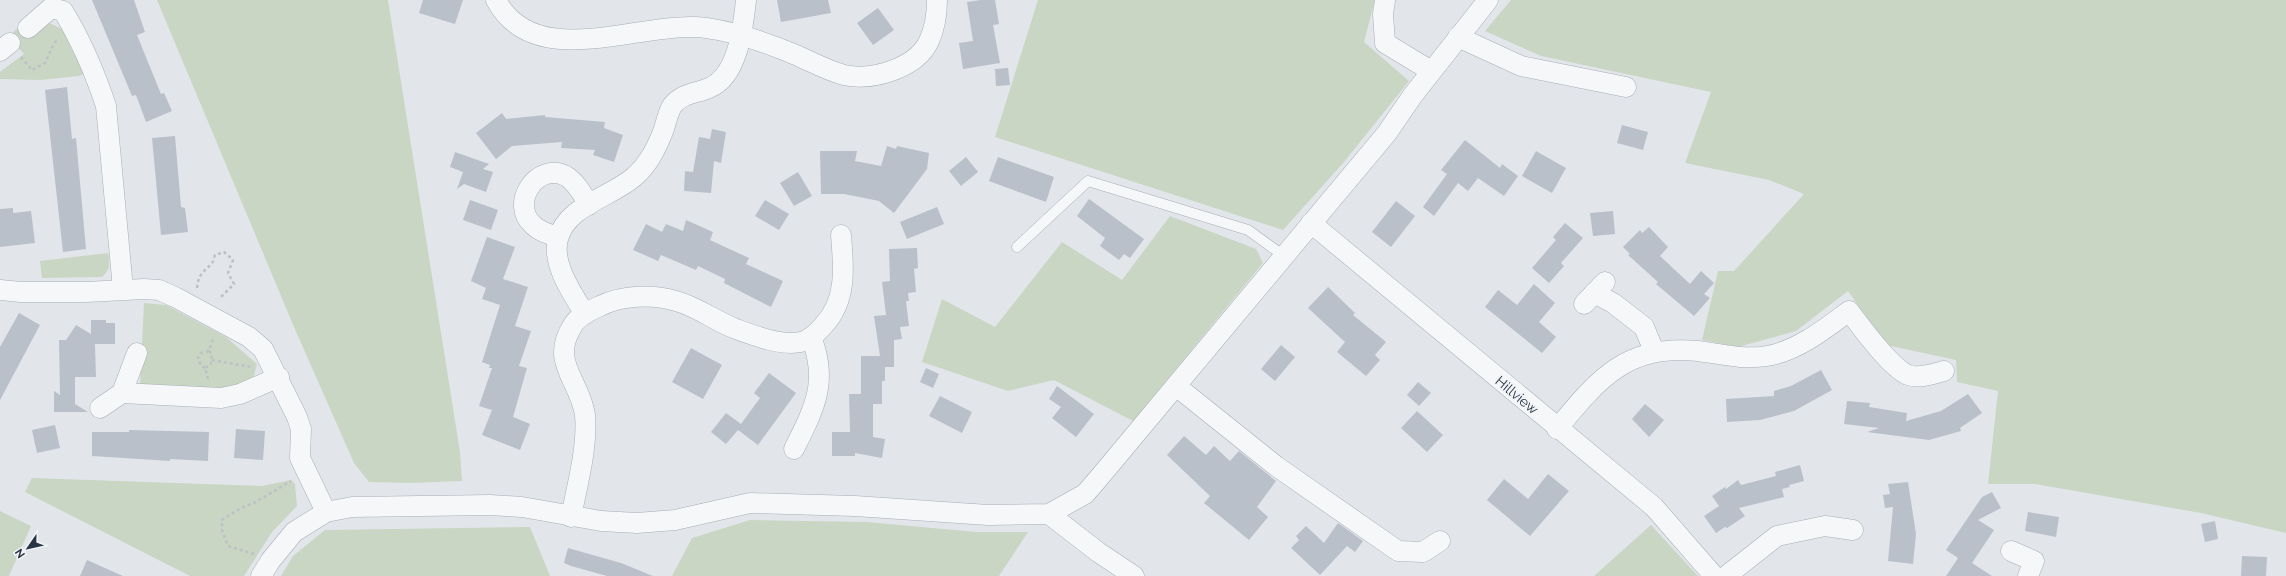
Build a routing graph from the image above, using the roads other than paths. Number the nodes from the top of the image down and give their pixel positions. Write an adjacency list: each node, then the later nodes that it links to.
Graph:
1 (746, 0): 7 (street)
2 (937, 0): 7 (street)
3 (1385, 0): 9 (street)
4 (1488, 0): 8 (street)
5 (505, 3): 7 (street)
6 (28, 28): 17 (street)
7 (741, 36): 11 (street)
8 (1458, 37): 9 (street); 10 (street)
9 (1431, 71): 12 (street)
10 (1626, 87)
11 (589, 205): 14 (street); 14 (street)
12 (1311, 223): 16 (street); 29 (street, Hillview)
13 (841, 236): 21 (street)
14 (558, 238): 20 (street)
15 (1017, 247): 16 (lane)
16 (1284, 256): 26 (street)
17 (123, 289): 18 (street); 25 (street)
18 (0, 290)
19 (1594, 293): 22 (street)
20 (585, 314): 21 (street); 33 (street)
21 (811, 337): 30 (street)
22 (1654, 351): 24 (street); 29 (street)
23 (137, 353): 27 (street)
24 (1944, 371)
25 (279, 377): 27 (street); 31 (street)
26 (1176, 386): 32 (street); 35 (street)
27 (122, 393): 28 (street)
28 (100, 408)
29 (1557, 429): 39 (street, Hillview)
30 (794, 449)
31 (326, 512): 33 (street); 37 (street)
32 (1049, 514): 33 (street); 38 (street)
33 (571, 517)
34 (1857, 530): 40 (street)
35 (1440, 541)
36 (2011, 551): 41 (street)
37 (266, 568)
38 (1134, 576)
39 (1714, 576)
40 (1726, 576)
41 (2028, 576)

